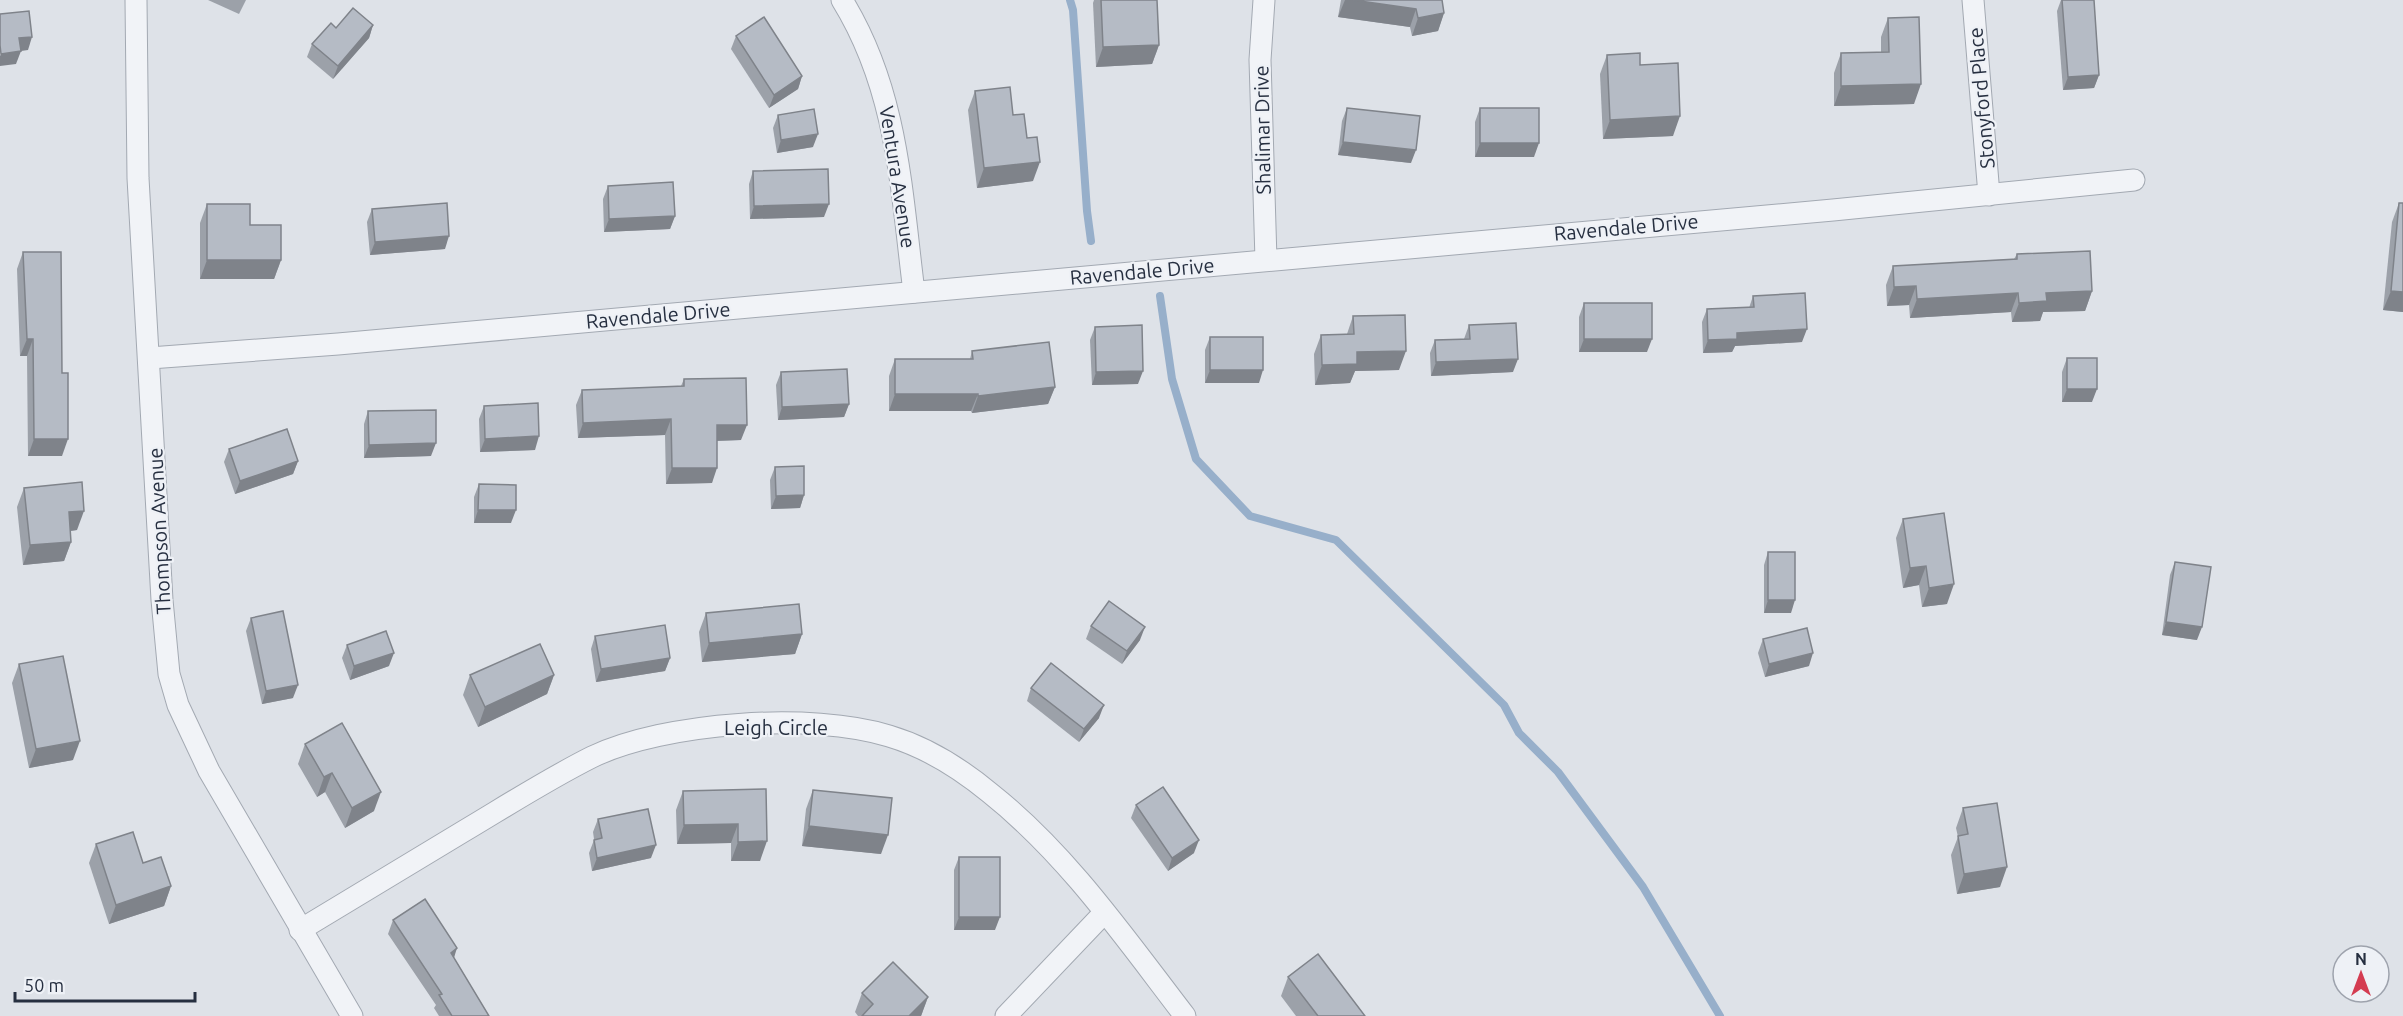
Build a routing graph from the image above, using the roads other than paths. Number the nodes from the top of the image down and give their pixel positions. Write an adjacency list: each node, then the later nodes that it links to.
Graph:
1 (136, 0): 9 (street, Thompson Avenue)
2 (842, 0): 8 (street, Ventura Avenue)
3 (1264, 0): 7 (street, Shalimar Drive)
4 (1973, 0): 6 (street, Stonyford Place)
5 (2134, 180): 6 (street, Ravendale Drive)
6 (1989, 195): 7 (street, Ravendale Drive)
7 (1266, 260): 8 (street, Ravendale Drive)
8 (914, 292): 9 (street, Ravendale Drive)
9 (150, 358): 11 (street, Thompson Avenue)
10 (1104, 913): 11 (street, Leigh Circle); 13 (street); 14 (street, Leigh Circle)
11 (300, 930): 12 (street, Thompson Avenue)
12 (352, 1016)
13 (1006, 1016)
14 (1185, 1016)

